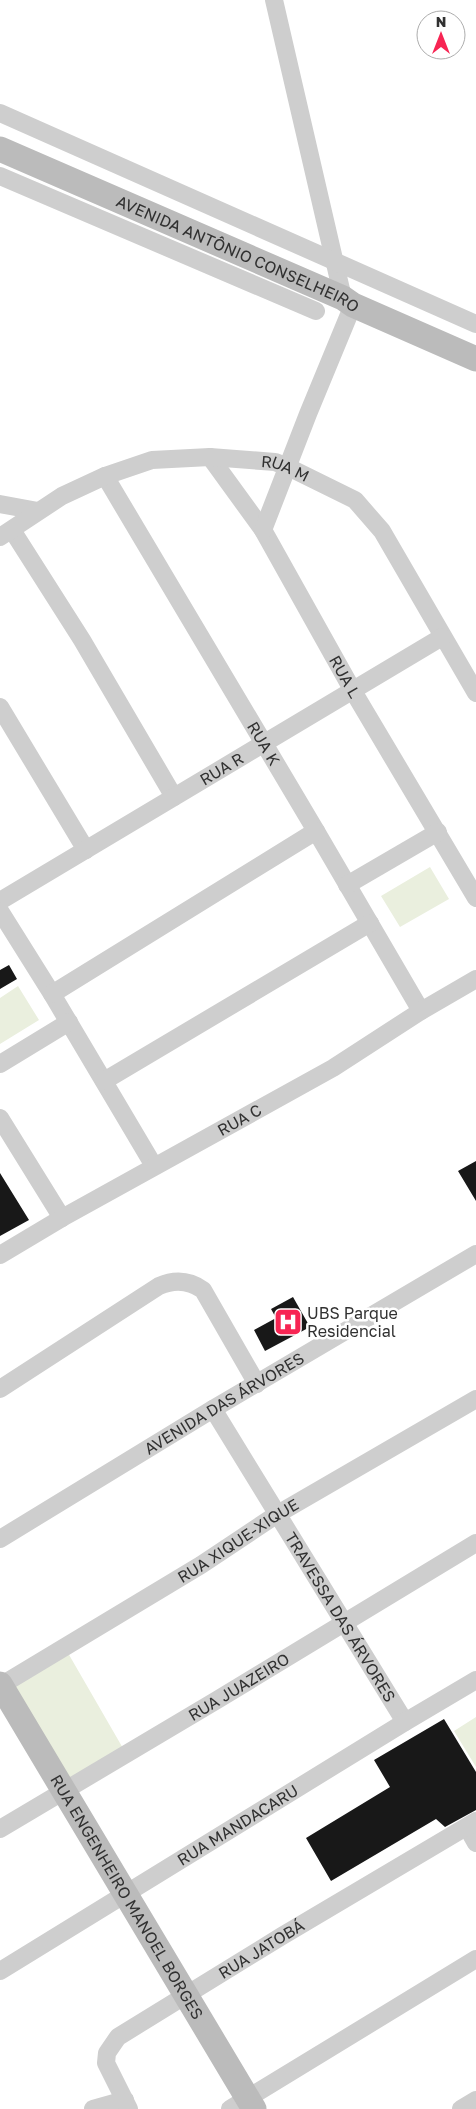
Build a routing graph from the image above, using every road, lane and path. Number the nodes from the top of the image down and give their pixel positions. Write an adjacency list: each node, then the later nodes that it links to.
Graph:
1 (274, 0): 5 (street)
2 (0, 113): 5 (street)
3 (0, 149): 6 (street, AVENIDA ANTÔNIO CONSELHEIRO)
4 (0, 176): 7 (street)
5 (334, 259): 6 (street); 8 (street)
6 (348, 302): 9 (street, AVENIDA ANTÔNIO CONSELHEIRO); 11 (street)
7 (316, 311)
8 (476, 324)
9 (476, 359)
10 (210, 457): 11 (street, RUA M); 12 (street, RUA M); 15 (street, RUA L)
11 (288, 467): 15 (street); 17 (street, RUA M)
12 (105, 476): 14 (street, RUA M); 21 (street, RUA K)
13 (0, 504): 14 (street)
14 (38, 511): 16 (street, RUA M)
15 (263, 530): 18 (street, RUA L)
16 (6, 533): 22 (street)
17 (442, 637): 18 (street, RUA R); 19 (street, RUA M)
18 (353, 691): 21 (street, RUA R); 24 (street, RUA L)
19 (476, 693)
20 (0, 707): 25 (street)
21 (263, 744): 22 (street, RUA R); 23 (street, RUA K)
22 (174, 797): 25 (street, RUA R)
23 (316, 831): 26 (street, RUA K); 32 (street)
24 (438, 832): 26 (street); 27 (street, RUA L)
25 (86, 850): 28 (street, RUA R)
26 (347, 884): 30 (street, RUA K)
27 (476, 898)
28 (0, 901)
29 (0, 911): 32 (street)
30 (370, 923): 33 (street, RUA K); 36 (street)
31 (476, 979): 33 (street, RUA C)
32 (52, 994): 34 (street)
33 (420, 1011): 38 (street, RUA C)
34 (68, 1022): 35 (street); 36 (street)
35 (0, 1064)
36 (104, 1081): 38 (street)
37 (0, 1118): 39 (street)
38 (154, 1166): 39 (street, RUA C)
39 (62, 1218): 40 (street, RUA C)
40 (0, 1254)
41 (476, 1254): 42 (street, AVENIDA DAS ÁRVORES)
42 (257, 1384): 43 (street); 45 (street, AVENIDA DAS ÁRVORES)
43 (0, 1389)
44 (476, 1398): 46 (street, RUA XIQUE-XIQUE)
45 (213, 1409): 46 (street, TRAVESSA DAS ÁRVORES); 47 (street, AVENIDA DAS ÁRVORES)
46 (276, 1515): 49 (street, TRAVESSA DAS ÁRVORES); 51 (street, RUA XIQUE-XIQUE)
47 (0, 1539)
48 (476, 1543): 49 (street, RUA JUAZEIRO)
49 (344, 1623): 52 (street, TRAVESSA DAS ÁRVORES); 53 (street, RUA JUAZEIRO)
50 (476, 1680): 52 (street, RUA MANDACARU)
51 (0, 1685): 53 (street, RUA ENGENHEIRO MANOEL BORGES)
52 (405, 1722): 57 (street, RUA MANDACARU)
53 (64, 1792): 55 (street, RUA JUAZEIRO); 57 (street, RUA ENGENHEIRO MANOEL BORGES)
54 (471, 1824): 56 (street); 60 (street, RUA JATOBÁ)
55 (0, 1829)
56 (476, 1843)
57 (125, 1895): 59 (street, RUA MANDACARU); 60 (street, RUA ENGENHEIRO MANOEL BORGES)
58 (476, 1959): 63 (street)
59 (0, 1971)
60 (185, 1996): 62 (street, RUA JATOBÁ); 63 (street, RUA ENGENHEIRO MANOEL BORGES)
61 (476, 2100): 65 (street)
62 (127, 2105): 64 (street)
63 (244, 2106)
64 (92, 2109)
65 (462, 2109)

